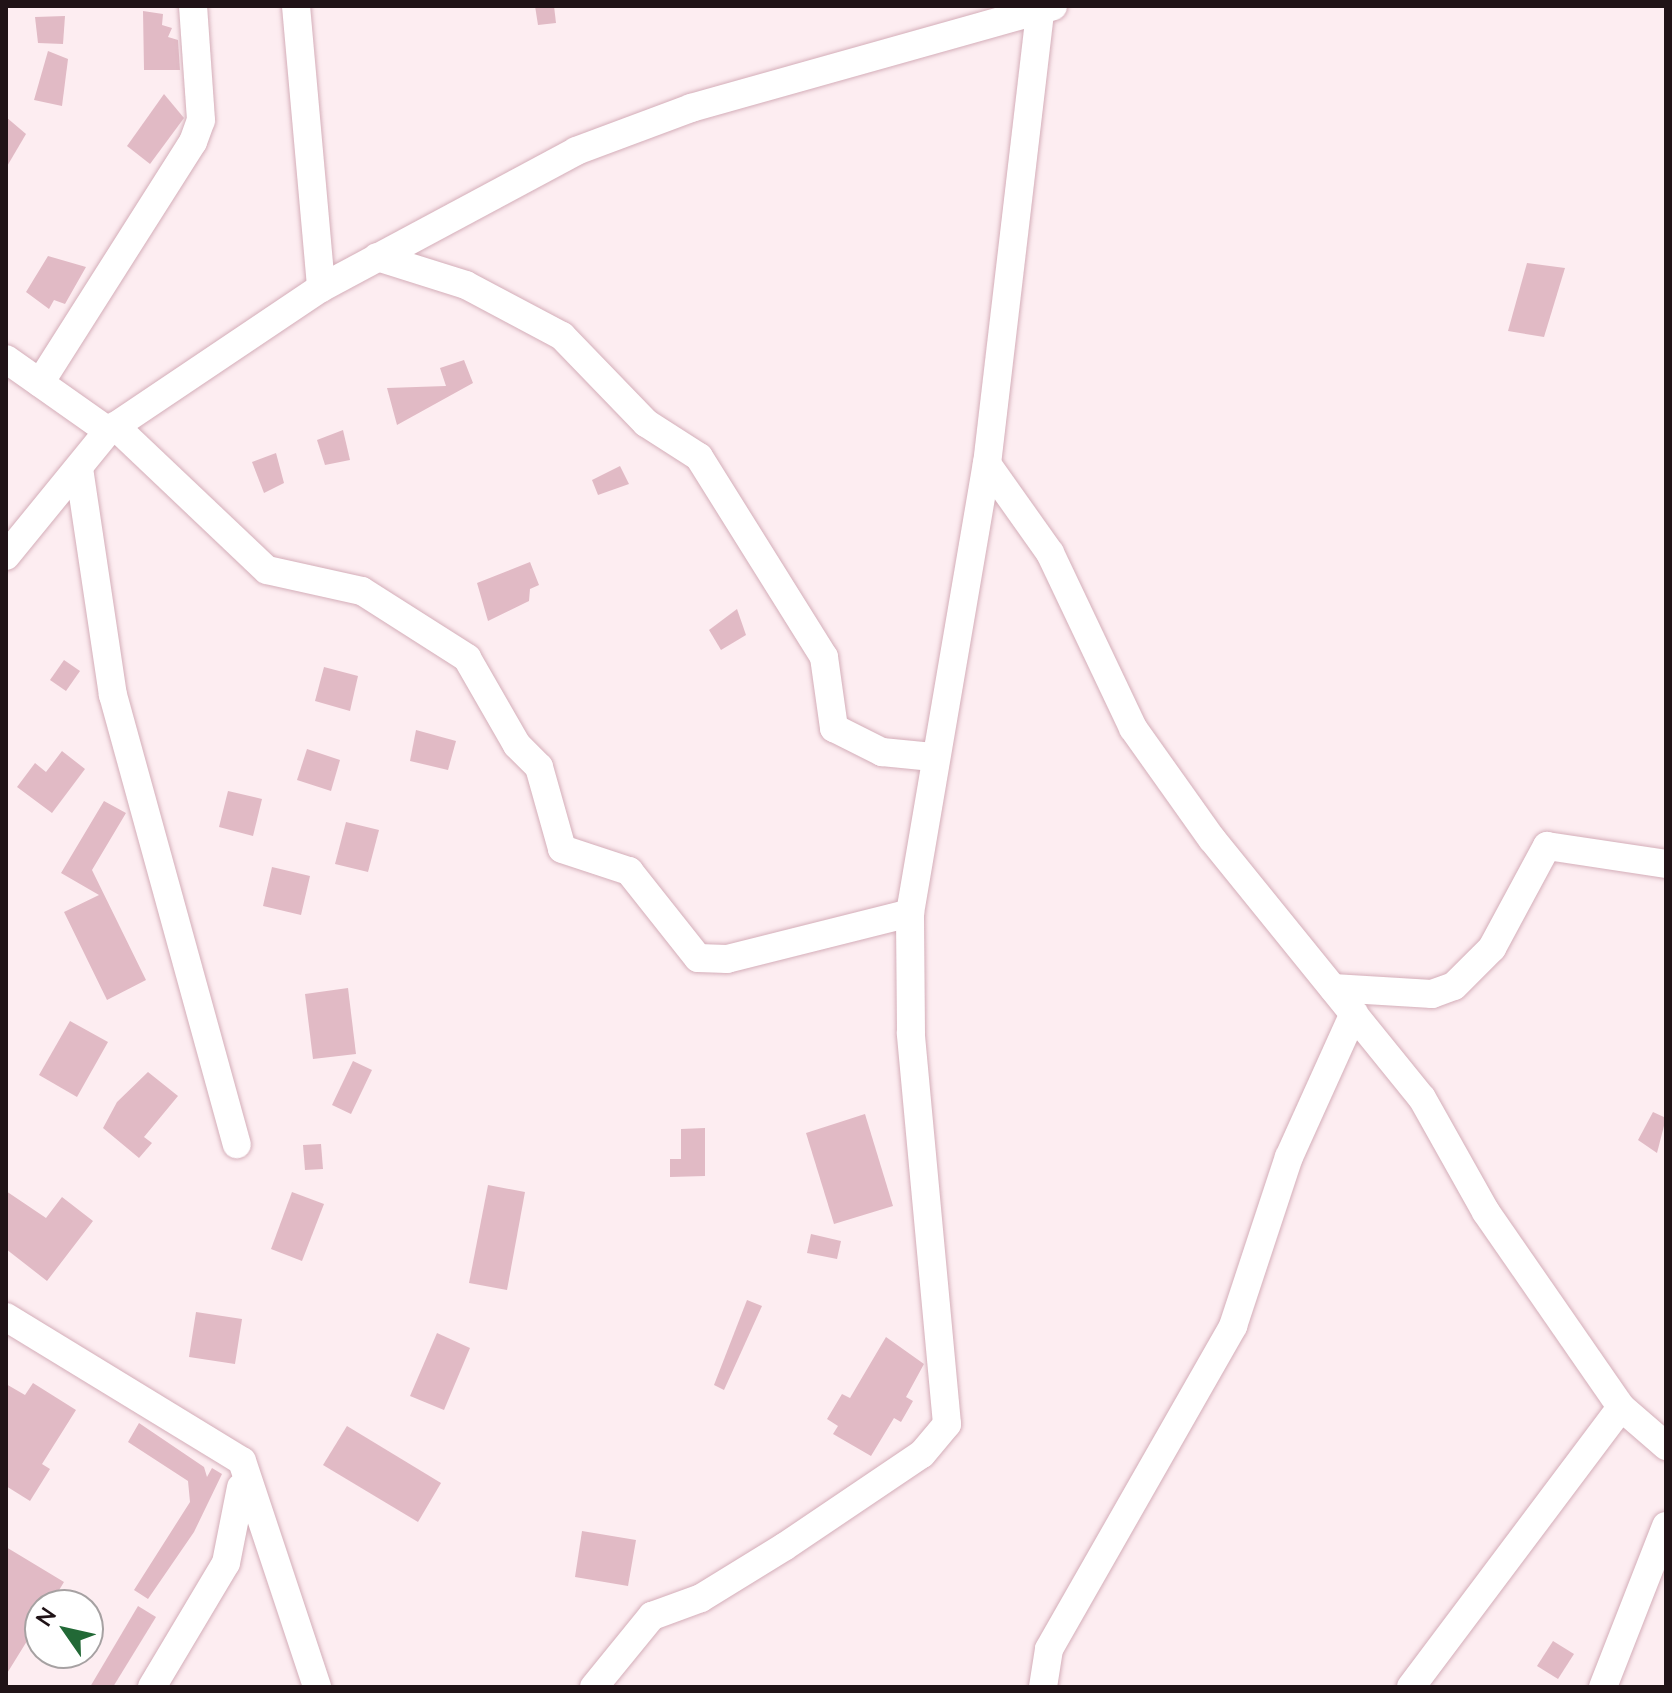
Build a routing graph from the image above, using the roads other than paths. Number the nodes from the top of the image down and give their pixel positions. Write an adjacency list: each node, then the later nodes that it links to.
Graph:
1 (193, 6): 7 (street)
2 (296, 6): 5 (street)
3 (1047, 10): 4 (street); 9 (street)
4 (377, 257): 5 (street); 12 (street)
5 (321, 288): 8 (street)
6 (6, 359): 7 (street)
7 (40, 383): 8 (street)
8 (111, 429): 10 (street); 14 (street)
9 (987, 464): 12 (street); 15 (street)
10 (79, 468): 11 (street); 17 (street)
11 (6, 556)
12 (933, 757): 14 (street)
13 (1666, 864): 15 (street)
14 (910, 913): 25 (street)
15 (1333, 988): 16 (street)
16 (1354, 1013): 19 (street); 26 (street)
17 (237, 1144)
18 (6, 1317): 21 (street)
19 (1621, 1407): 20 (street); 27 (street)
20 (1666, 1446)
21 (242, 1461): 23 (street); 24 (street)
22 (1666, 1526): 28 (street)
23 (152, 1687)
24 (317, 1687)
25 (594, 1687)
26 (1043, 1687)
27 (1411, 1687)
28 (1603, 1687)

